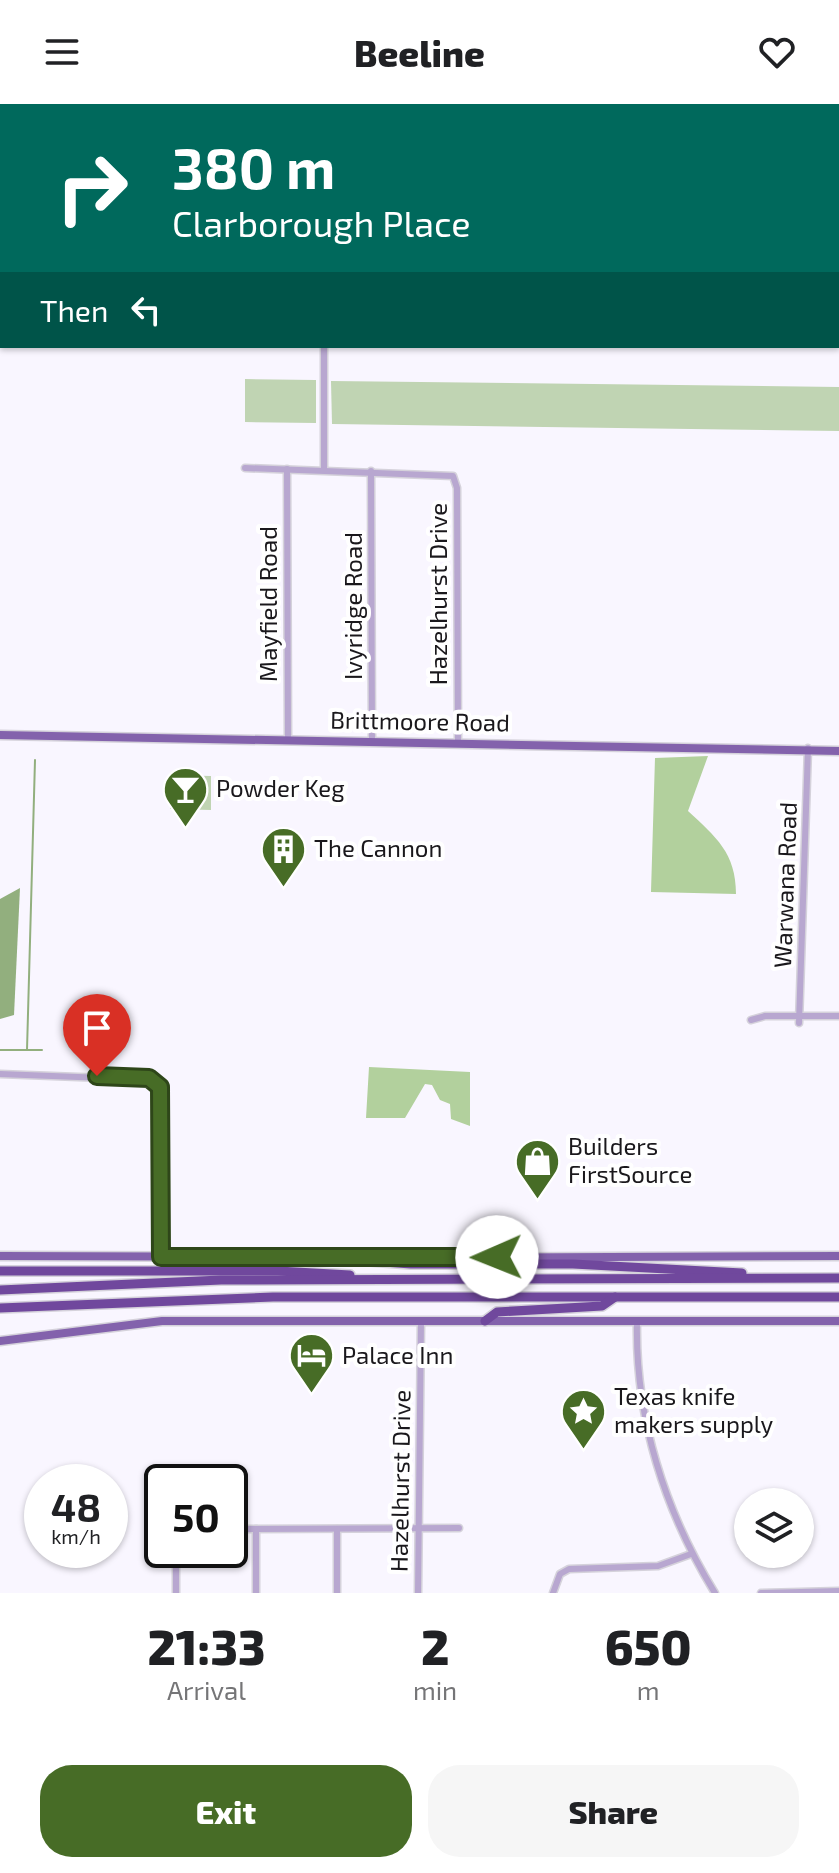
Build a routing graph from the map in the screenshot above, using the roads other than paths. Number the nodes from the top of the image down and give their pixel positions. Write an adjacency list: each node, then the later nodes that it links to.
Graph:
1 (324, 348): 4 (street)
2 (245, 468): 3 (street)
3 (287, 469): 4 (street); 7 (street, Mayfield Road)
4 (324, 469): 5 (street)
5 (371, 471): 8 (street, Ivyridge Road); 9 (street, Hazelhurst Drive)
6 (0, 735): 7 (main road, Brittmoore Road)
7 (288, 740): 8 (main road, Brittmoore Road)
8 (372, 741): 9 (main road, Brittmoore Road)
9 (458, 742): 10 (main road, Brittmoore Road)
10 (808, 748): 11 (main road, Brittmoore Road); 13 (street, Warwana Road)
11 (839, 751)
12 (839, 1016): 13 (street)
13 (800, 1019): 14 (street)
14 (751, 1020)
15 (0, 1074): 18 (street)
16 (0, 1256): 18 (main road)
17 (839, 1256): 19 (main road)
18 (161, 1257): 19 (main road)
19 (315, 1257): 21 (highway)
20 (0, 1271): 23 (highway)
21 (777, 1278): 22 (highway); 23 (highway)
22 (839, 1278)
23 (361, 1279): 24 (highway)
24 (0, 1290)
25 (615, 1297): 26 (highway); 27 (highway); 29 (highway)
26 (839, 1297)
27 (0, 1308)
28 (421, 1321): 29 (main road); 32 (main road); 37 (street, Hazelhurst Drive)
29 (485, 1321): 31 (main road)
30 (839, 1321): 31 (main road)
31 (637, 1322): 38 (street)
32 (0, 1341)
33 (459, 1528): 37 (street)
34 (248, 1529): 35 (street)
35 (256, 1529): 36 (street); 42 (street)
36 (337, 1529): 37 (street); 43 (street)
37 (418, 1529): 44 (street, Hazelhurst Drive)
38 (691, 1554): 45 (street); 46 (street)
39 (176, 1568): 41 (street)
40 (839, 1591): 47 (street)
41 (176, 1593)
42 (256, 1593)
43 (337, 1593)
44 (418, 1593)
45 (553, 1593)
46 (715, 1593)
47 (761, 1593)

